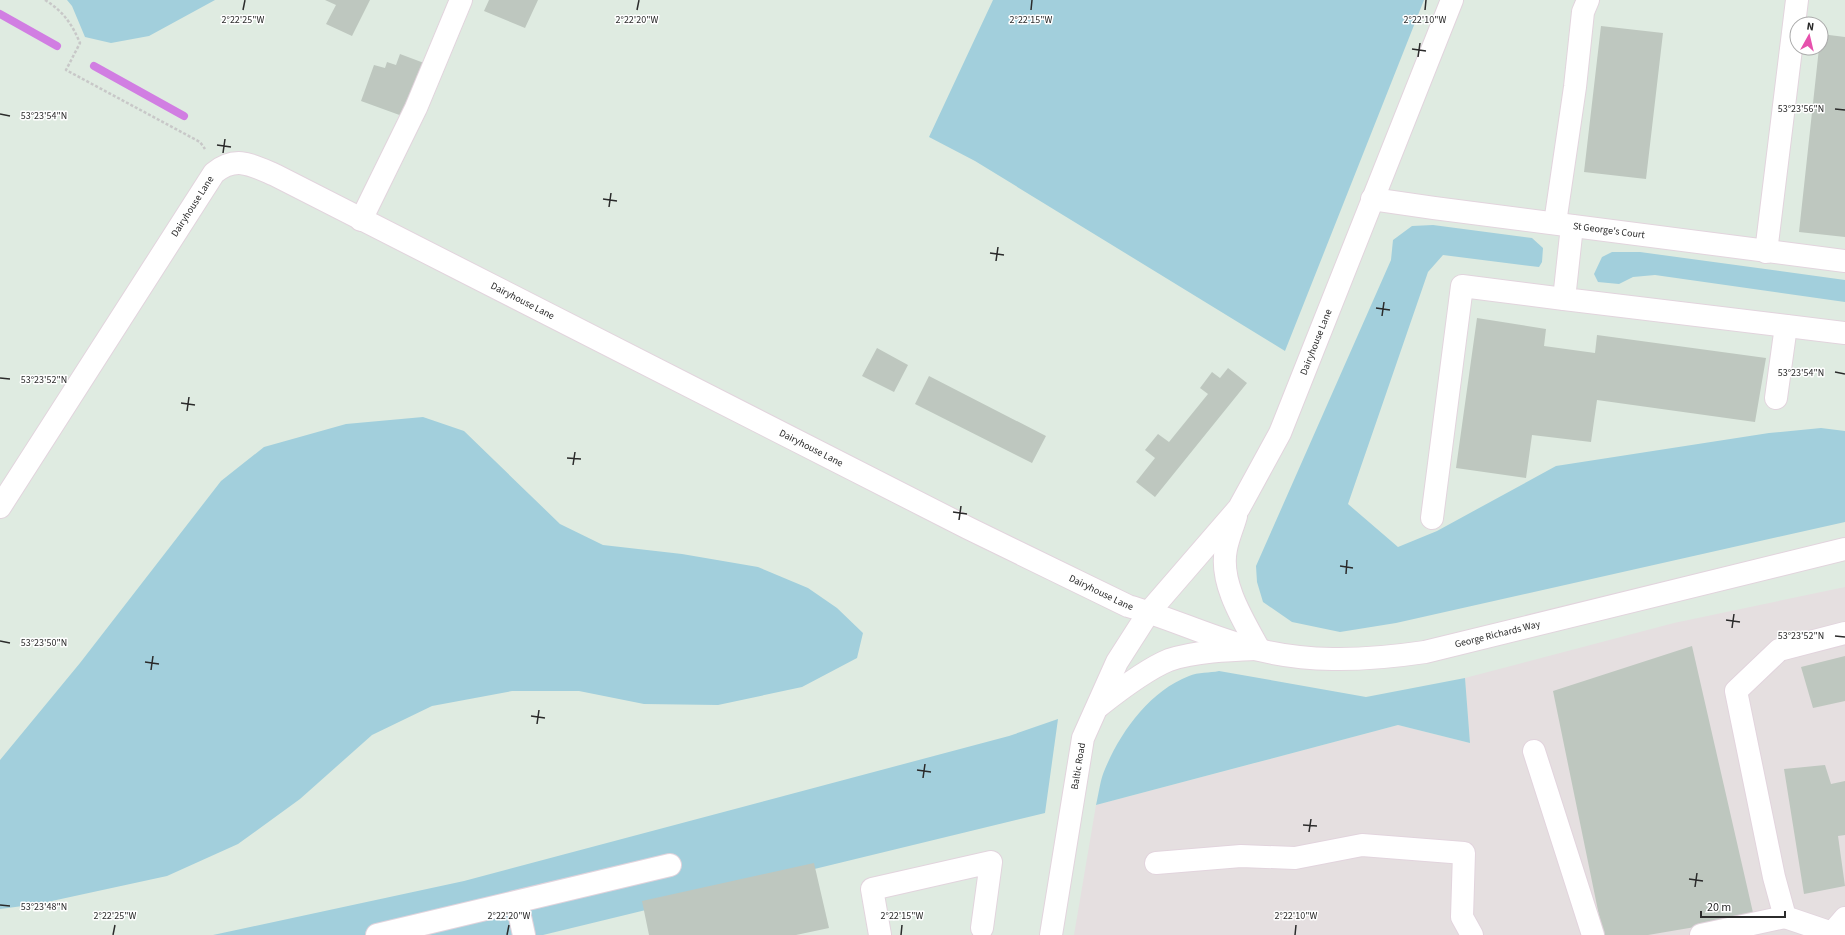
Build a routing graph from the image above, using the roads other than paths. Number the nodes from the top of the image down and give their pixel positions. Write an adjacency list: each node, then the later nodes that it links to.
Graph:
1 (461, 0): 6 (street)
2 (1452, 0): 5 (street, Dairyhouse Lane)
3 (1588, 0): 7 (street)
4 (1797, 0): 8 (street)
5 (1372, 199): 7 (street, St George's Court); 15 (street, Dairyhouse Lane)
6 (361, 220): 14 (street, Dairyhouse Lane); 18 (street, Dairyhouse Lane)
7 (1564, 225): 8 (street, St George's Court); 10 (street)
8 (1766, 252): 9 (street, St George's Court)
9 (1845, 261)
10 (1564, 299): 11 (street); 16 (street)
11 (1786, 326): 12 (street); 13 (street)
12 (1845, 333)
13 (1776, 398)
14 (0, 507)
15 (1239, 508): 18 (street, Dairyhouse Lane); 20 (street)
16 (1432, 518)
17 (1845, 549): 20 (street, George Richards Way)
18 (1150, 612): 20 (street, George Richards Way); 21 (street, Baltic Road)
19 (1845, 633): 26 (street)
20 (1258, 649): 21 (street)
21 (1096, 708): 32 (street, Baltic Road)
22 (1534, 751): 34 (street)
23 (1156, 863): 33 (street)
24 (670, 865): 25 (street)
25 (517, 903): 29 (street); 30 (street)
26 (1785, 918): 28 (street); 35 (street)
27 (982, 928): 31 (street)
28 (1836, 929)
29 (377, 935)
30 (524, 935)
31 (880, 935)
32 (1051, 935)
33 (1472, 935)
34 (1593, 935)
35 (1701, 935)

